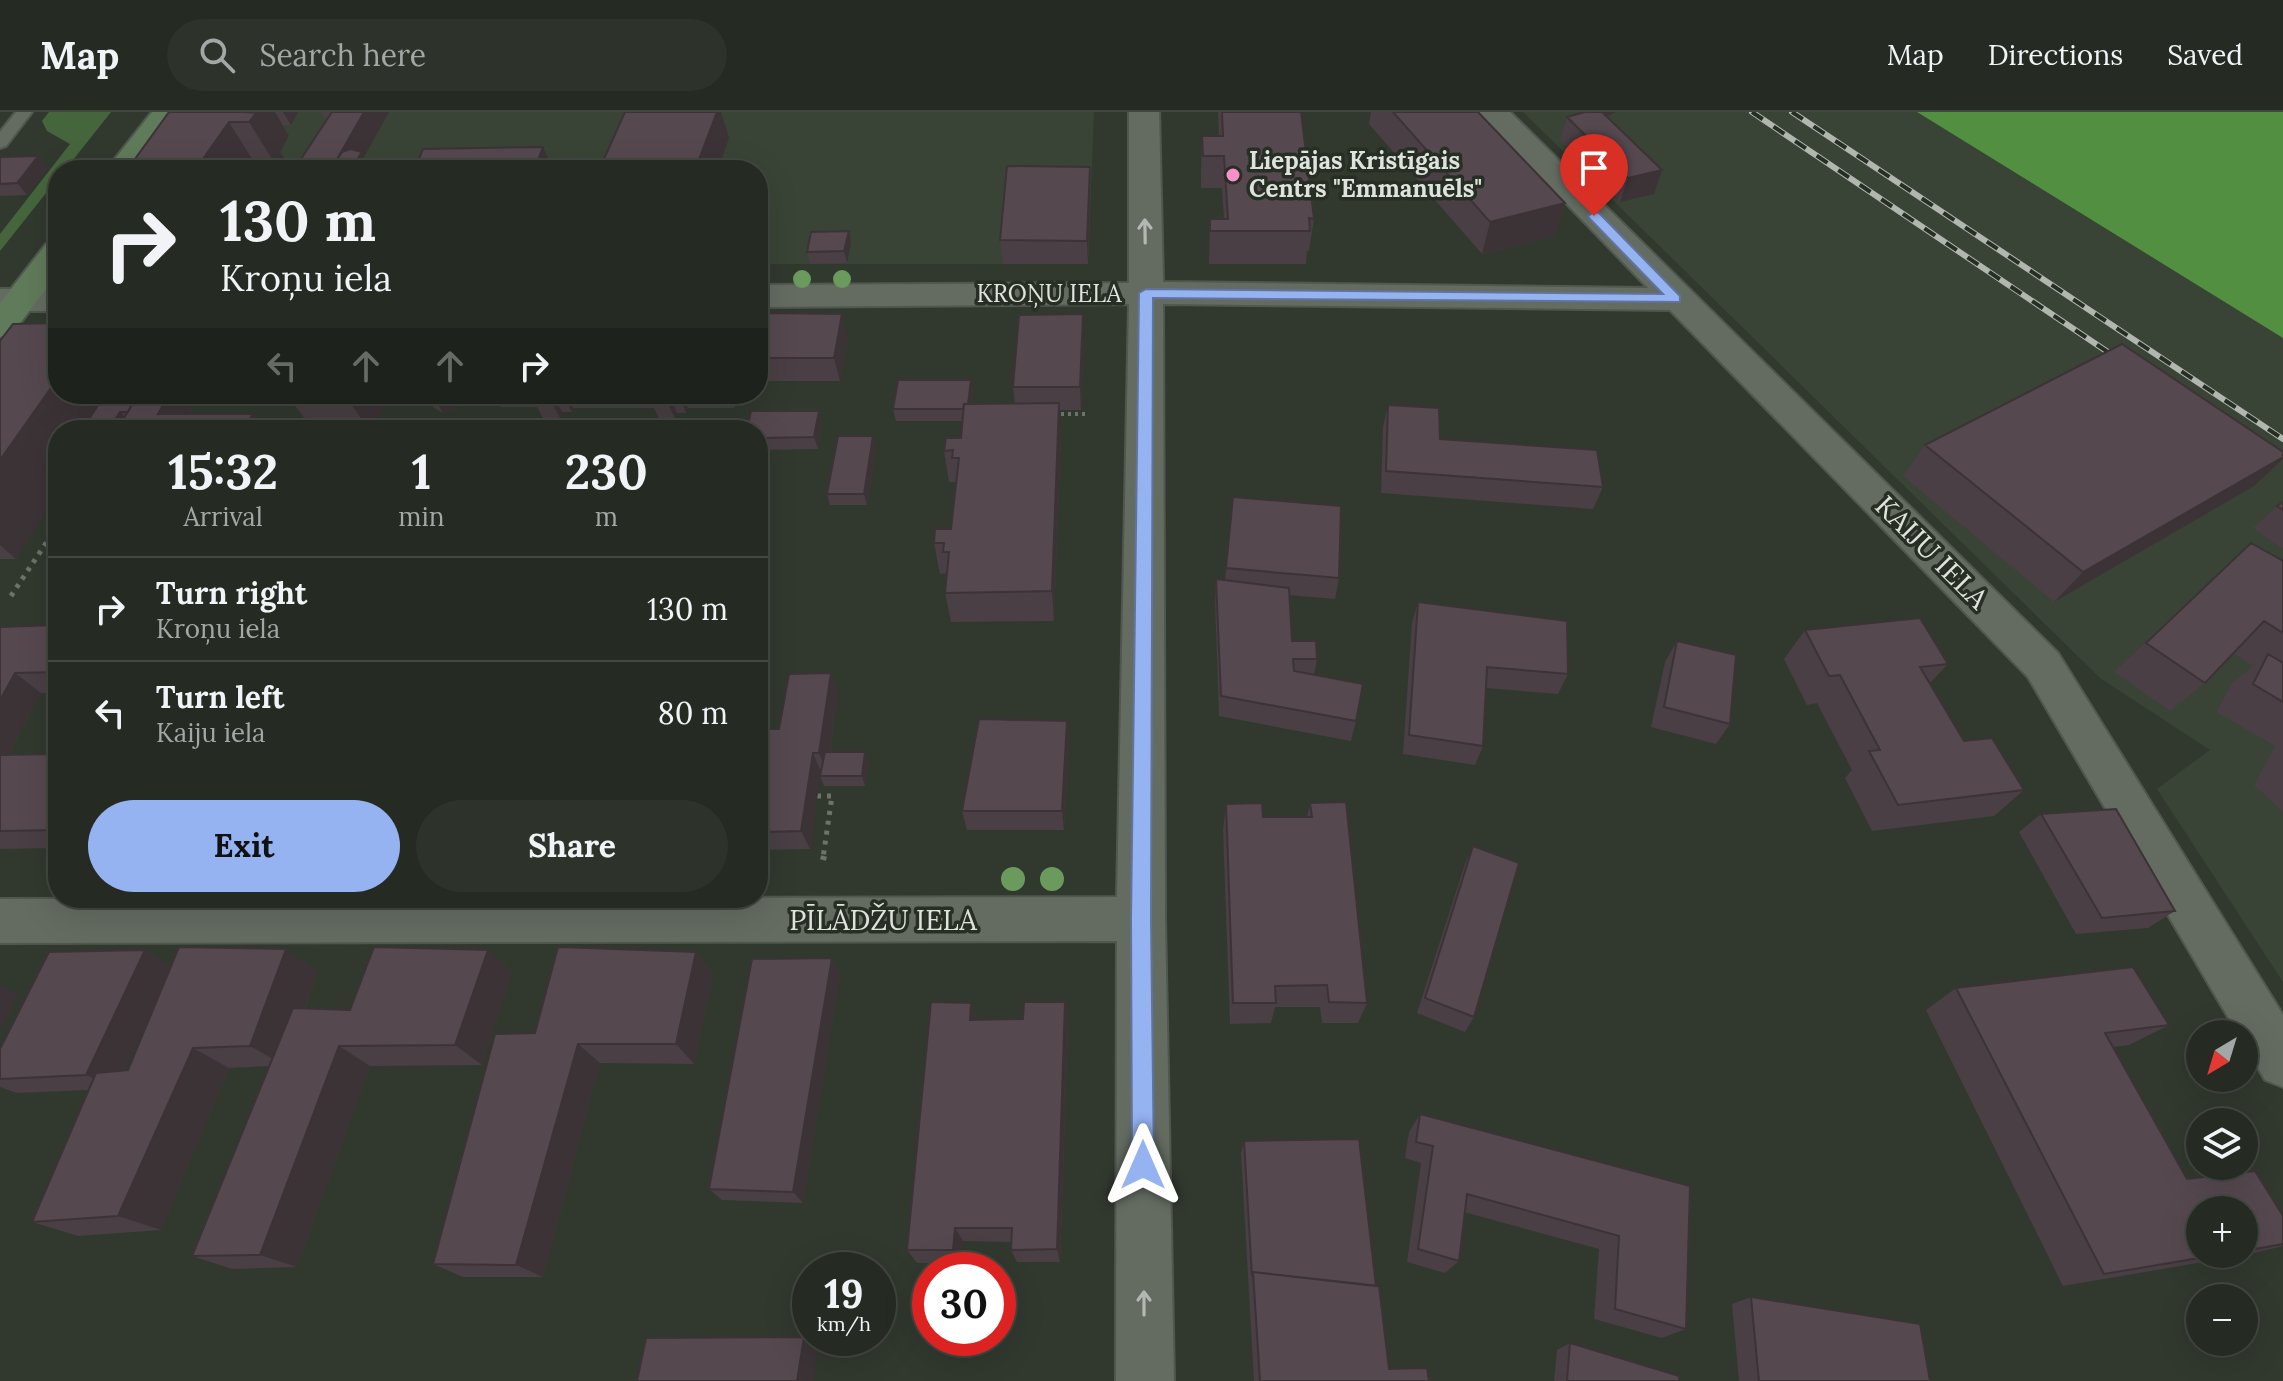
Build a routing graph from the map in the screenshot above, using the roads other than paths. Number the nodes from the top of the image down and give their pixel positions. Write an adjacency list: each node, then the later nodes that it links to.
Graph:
1 (24, 112): 5 (lane)
2 (167, 112): 6 (main road)
3 (1144, 112): 8 (street, one-way to 3)
4 (1493, 112): 10 (street, KAIJU IELA)
5 (0, 143)
6 (129, 160)
7 (48, 262): 12 (main road)
8 (1146, 293): 9 (street, KROŅU IELA); 10 (street, KROŅU IELA); 13 (street)
9 (768, 296)
10 (1675, 299): 15 (street, KAIJU IELA)
11 (48, 302): 12 (street)
12 (6, 309)
13 (1141, 919): 14 (street, PĪLĀDŽU IELA); 16 (street, one-way to 13)
14 (0, 921)
15 (2283, 1062)
16 (1145, 1381)

